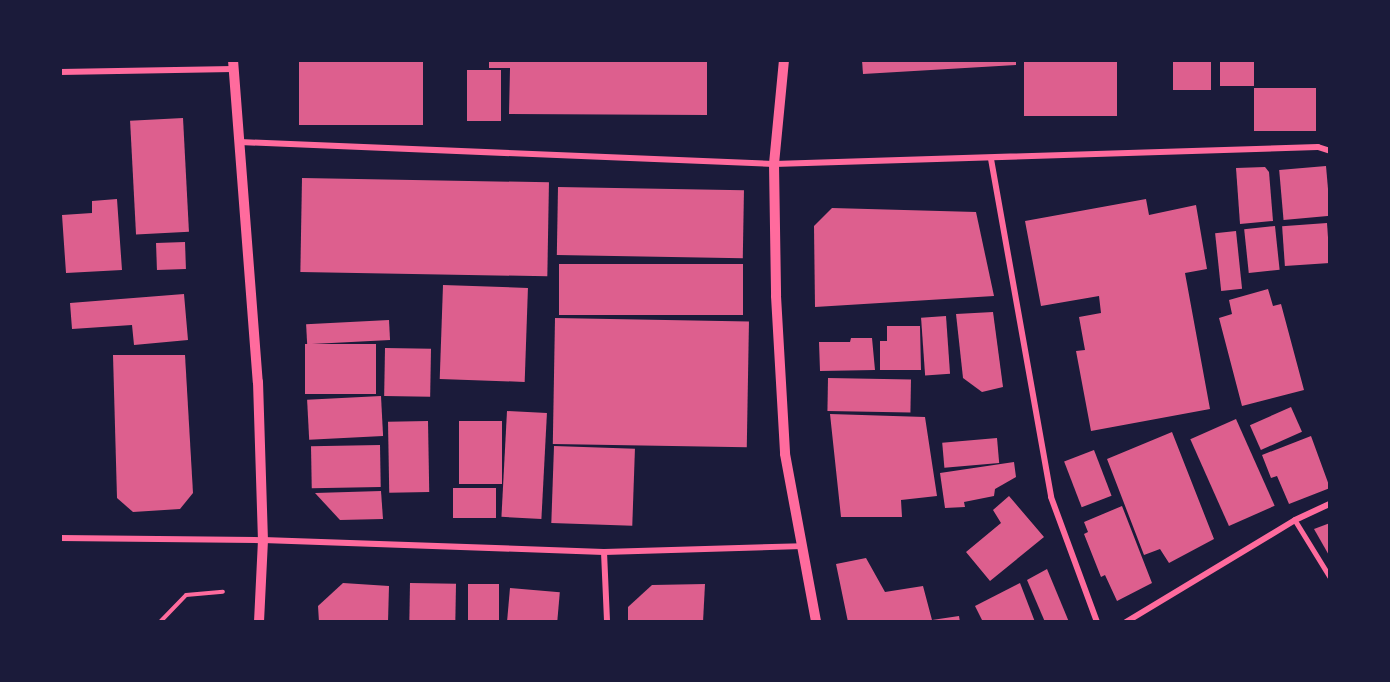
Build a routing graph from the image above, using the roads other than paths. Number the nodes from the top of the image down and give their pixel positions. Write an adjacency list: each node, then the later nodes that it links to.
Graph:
1 (784, 60): 7 (street)
2 (233, 65): 3 (street); 4 (street)
3 (60, 72)
4 (240, 142): 7 (street); 11 (street)
5 (1330, 151): 6 (street)
6 (991, 159): 7 (street); 18 (street)
7 (774, 164): 12 (street)
8 (1330, 504): 9 (street)
9 (1295, 520): 14 (lane); 19 (street)
10 (60, 538): 11 (street)
11 (263, 540): 13 (street); 15 (street)
12 (802, 546): 13 (street); 17 (street)
13 (604, 552): 16 (street)
14 (1330, 577)
15 (259, 622)
16 (607, 622)
17 (816, 622)
18 (1096, 622)
19 (1126, 622)

